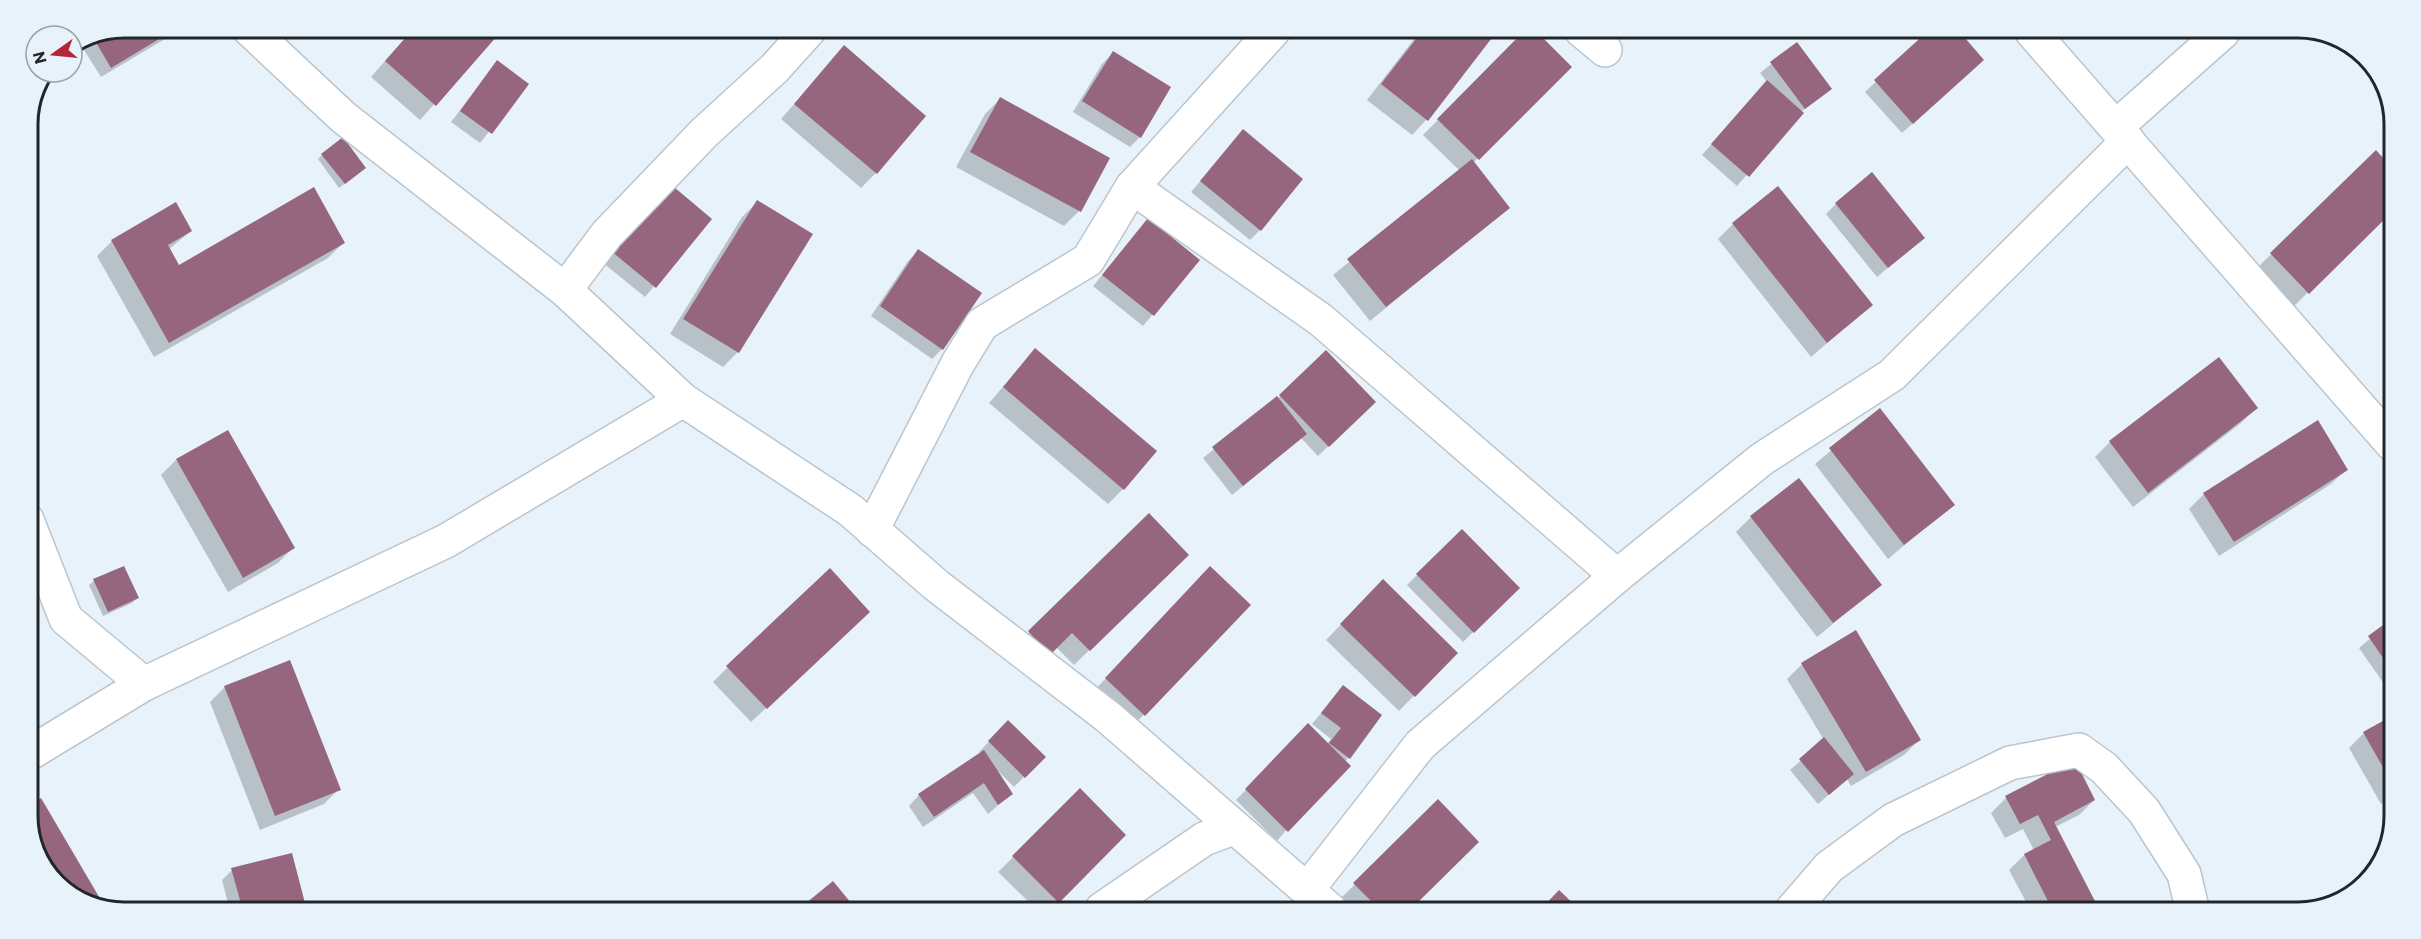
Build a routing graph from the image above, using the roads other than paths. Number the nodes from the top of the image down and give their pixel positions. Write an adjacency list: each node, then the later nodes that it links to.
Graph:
1 (258, 37): 8 (street)
2 (803, 37): 8 (street)
3 (1268, 37): 7 (street)
4 (2036, 37): 6 (street)
5 (2218, 37): 6 (street)
6 (2122, 134): 10 (street); 13 (street)
7 (1132, 187): 11 (street); 13 (street)
8 (565, 290): 9 (street)
9 (683, 400): 11 (street); 14 (street)
10 (2383, 435)
11 (872, 530): 16 (street)
12 (38, 547): 14 (street)
13 (1617, 576): 17 (street)
14 (144, 684): 15 (street)
15 (38, 748)
16 (1233, 828): 17 (street); 18 (street)
17 (1319, 900)
18 (1112, 902)
19 (1799, 902): 20 (street)
20 (2191, 902)

